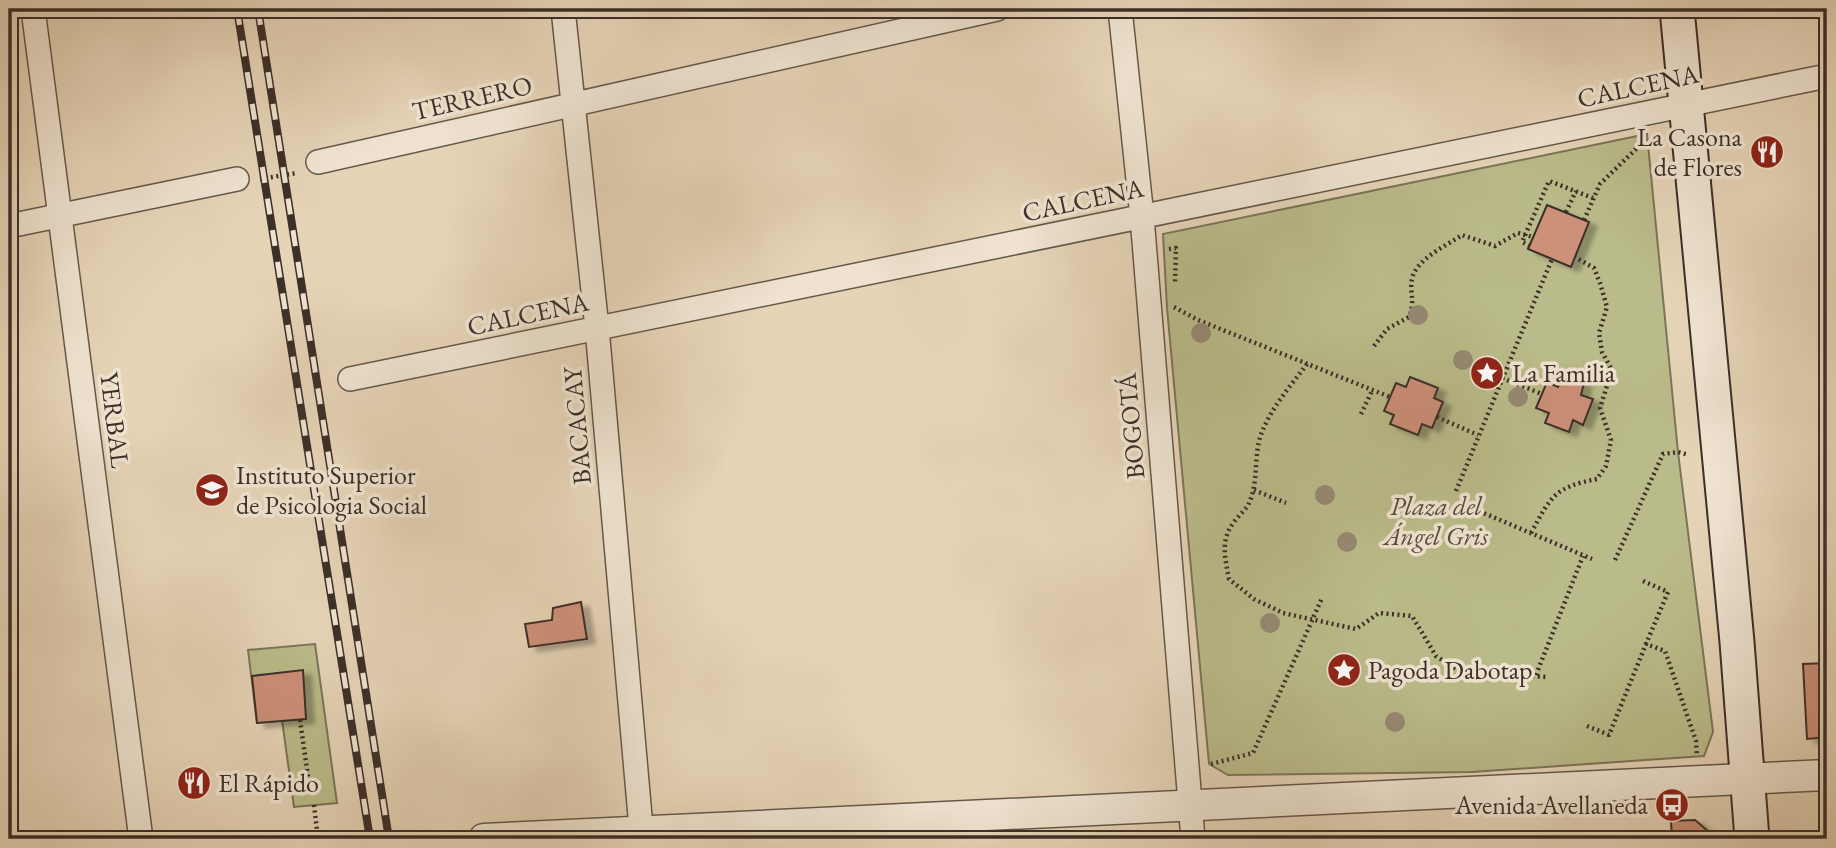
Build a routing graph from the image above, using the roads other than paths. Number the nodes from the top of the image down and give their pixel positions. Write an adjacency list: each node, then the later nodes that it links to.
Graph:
1 (33, 9): 11 (street, YERBAL)
2 (563, 9): 7 (street, BACACAY)
3 (997, 9): 7 (street, TERRERO)
4 (1120, 9): 12 (street, BOGOTÁ)
5 (1677, 9): 8 (main road)
6 (1827, 76): 8 (street, CALCENA)
7 (572, 104): 9 (street, TERRERO); 14 (street, BACACAY)
8 (1688, 120): 12 (street, CALCENA); 17 (main road)
9 (310, 167)
10 (237, 179): 11 (street)
11 (61, 214): 13 (street); 20 (street, YERBAL)
12 (1142, 217): 14 (street, CALCENA); 18 (street, BOGOTÁ)
13 (9, 226)
14 (597, 328): 15 (street, CALCENA); 19 (street, BACACAY)
15 (350, 379)
16 (1827, 775): 17 (street)
17 (1748, 779): 18 (street); 23 (main road)
18 (1191, 806): 19 (street); 22 (street, BOGOTÁ)
19 (641, 835): 21 (street)
20 (141, 839)
21 (484, 839)
22 (1194, 839)
23 (1752, 839)

